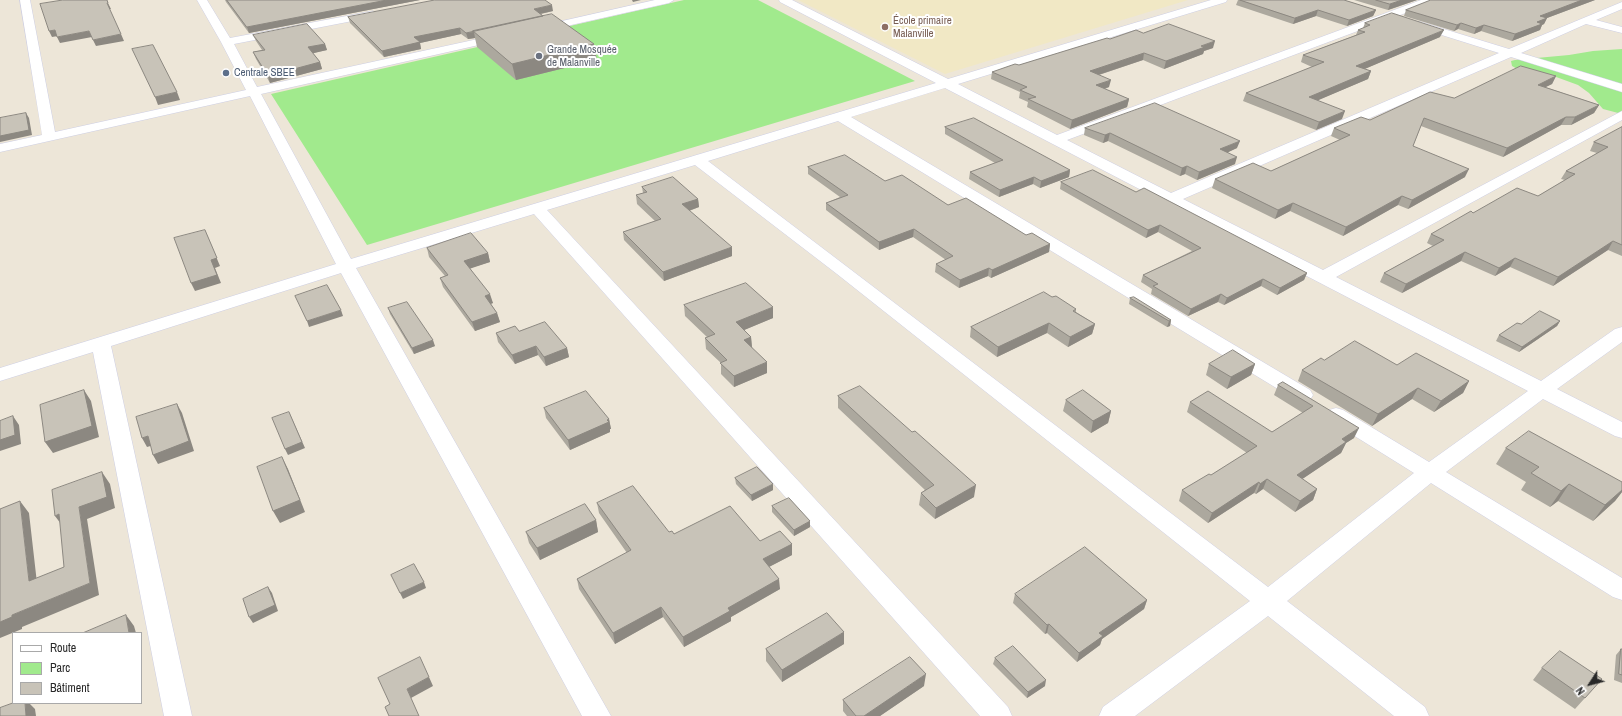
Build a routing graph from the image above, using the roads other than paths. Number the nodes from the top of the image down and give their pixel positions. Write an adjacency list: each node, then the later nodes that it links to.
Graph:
1 (25, 0): 22 (street)
2 (669, 0): 13 (street)
3 (784, 0): 17 (street)
4 (1222, 0): 17 (street)
5 (1430, 0): 10 (street)
6 (207, 1): 15 (street)
7 (1622, 5): 11 (street)
8 (1374, 11): 10 (street)
9 (382, 12): 15 (street)
10 (1388, 16): 16 (street); 23 (street)
11 (1586, 21): 12 (street); 16 (street)
12 (1622, 30)
13 (530, 31)
14 (515, 34): 19 (street)
15 (227, 42): 19 (street)
16 (1510, 54): 18 (street); 26 (street)
17 (945, 83): 21 (street); 23 (street)
18 (1622, 88)
19 (253, 93): 22 (street); 28 (street)
20 (1622, 115): 29 (street)
21 (840, 116): 25 (street); 35 (street)
22 (49, 136): 24 (street)
23 (1055, 140): 26 (street)
24 (0, 148)
25 (697, 159): 27 (street); 37 (street)
26 (1170, 199): 29 (street)
27 (537, 208): 28 (street); 40 (street)
28 (346, 266): 31 (street); 39 (street)
29 (1322, 277): 33 (street)
30 (1622, 333): 33 (street)
31 (101, 343): 32 (street); 38 (street)
32 (0, 375)
33 (1542, 390): 34 (street); 35 (street)
34 (1622, 431)
35 (1430, 472): 36 (street); 37 (street)
36 (1622, 590)
37 (1268, 602): 41 (street); 42 (street)
38 (178, 716)
39 (597, 716)
40 (998, 716)
41 (1113, 716)
42 (1415, 716)

